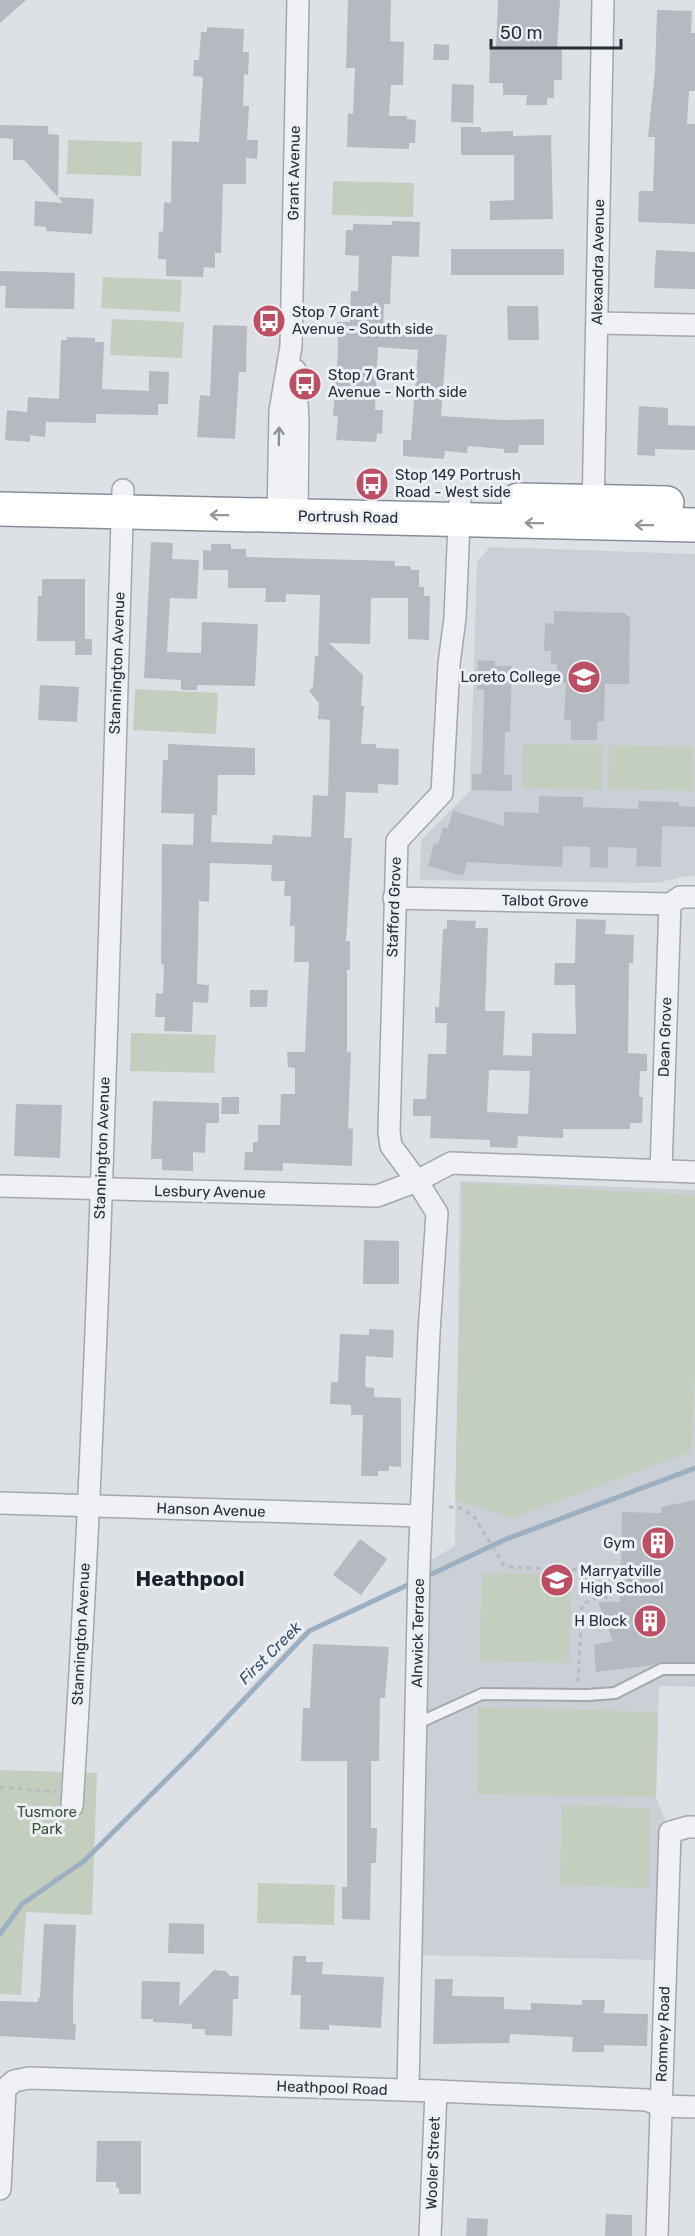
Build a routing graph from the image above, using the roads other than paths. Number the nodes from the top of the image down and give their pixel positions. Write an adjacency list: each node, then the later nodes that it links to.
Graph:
1 (298, 0): 8 (street, Grant Avenue)
2 (603, 0): 3 (street, Alexandra Avenue)
3 (597, 323): 4 (street); 11 (street, Alexandra Avenue)
4 (695, 325)
5 (0, 489): 6 (highway, Portrush Road)
6 (123, 501): 8 (highway, Portrush Road); 9 (highway, Portrush Road); 20 (street, Stannington Avenue)
7 (695, 504): 11 (highway, Portrush Road)
8 (287, 505): 10 (highway, Portrush Road)
9 (0, 509)
10 (460, 510): 11 (highway, Portrush Road); 14 (street, Stafford Grove)
11 (593, 512): 12 (highway, Portrush Road, one-way to 11)
12 (695, 525)
13 (695, 897): 15 (street, Talbot Grove)
14 (394, 898): 15 (street, Talbot Grove); 18 (street, Stafford Grove)
15 (670, 904): 16 (street, Dean Grove)
16 (661, 1170): 17 (street); 18 (street)
17 (695, 1172)
18 (417, 1181): 20 (street, Lesbury Avenue); 23 (street, Alnwick Terrace)
19 (0, 1186): 20 (street, Lesbury Avenue)
20 (100, 1190): 22 (street, Stannington Avenue)
21 (0, 1503): 22 (street, Hanson Avenue)
22 (88, 1507): 23 (street, Hanson Avenue); 26 (street, Stannington Avenue)
23 (421, 1516): 25 (street, Alnwick Terrace)
24 (695, 1669): 25 (lane)
25 (416, 1724): 28 (street, Alnwick Terrace)
26 (72, 1800)
27 (695, 1827): 30 (street, Romney Road)
28 (408, 2090): 29 (street, Heathpool Road); 32 (street, Heathpool Road)
29 (436, 2091): 30 (street, Heathpool Road); 33 (street, Wooler Street)
30 (662, 2106): 31 (street, Heathpool Road); 34 (street, Romney Road)
31 (695, 2107)
32 (0, 2189)
33 (430, 2236)
34 (657, 2236)

